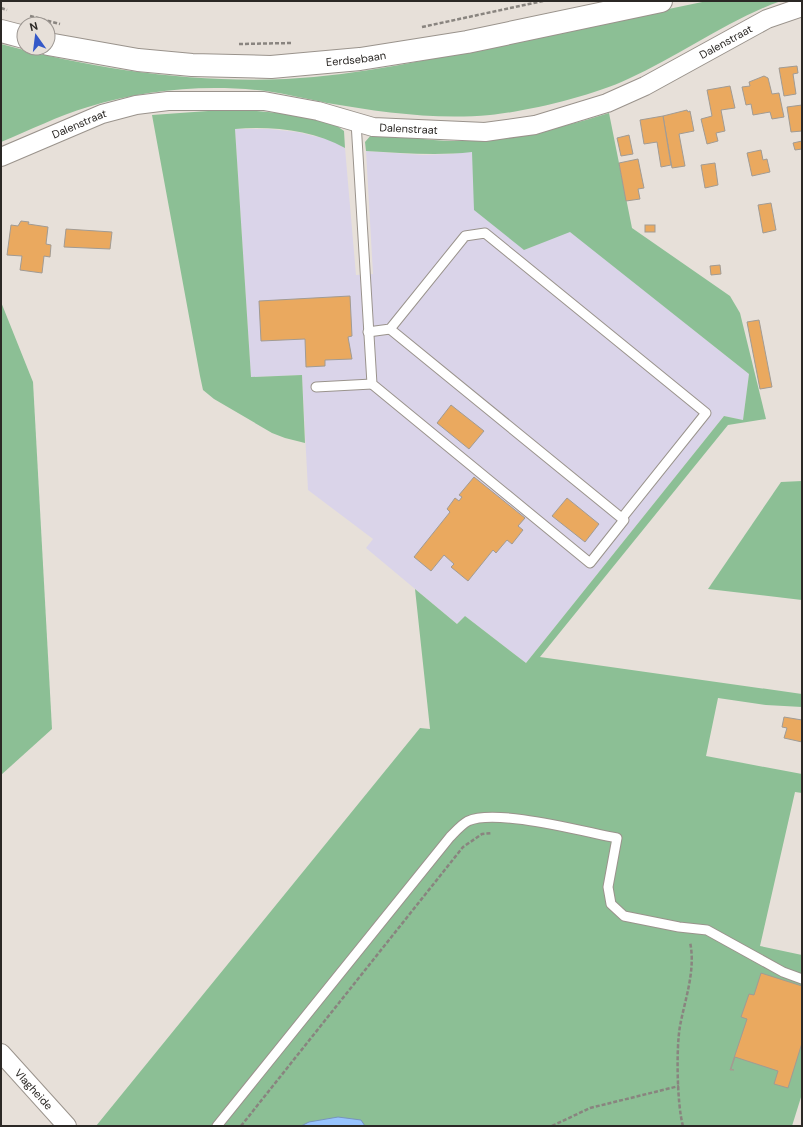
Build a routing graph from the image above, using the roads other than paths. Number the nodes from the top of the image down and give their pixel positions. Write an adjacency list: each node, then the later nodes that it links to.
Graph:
1 (661, 1): 5 (main road, Eerdsebaan)
2 (802, 6): 6 (street, Dalenstraat)
3 (1, 31): 4 (main road)
4 (16, 35)
5 (56, 45)
6 (356, 122): 7 (street, Dalenstraat); 9 (lane)
7 (1, 157)
8 (390, 330): 9 (lane); 12 (lane); 12 (lane)
9 (368, 332): 10 (lane)
10 (372, 384): 11 (lane); 12 (lane)
11 (316, 387)
12 (622, 518)
13 (802, 979): 16 (lane)
14 (1, 1053): 15 (street, Vlagheide)
15 (67, 1126)
16 (217, 1126)

